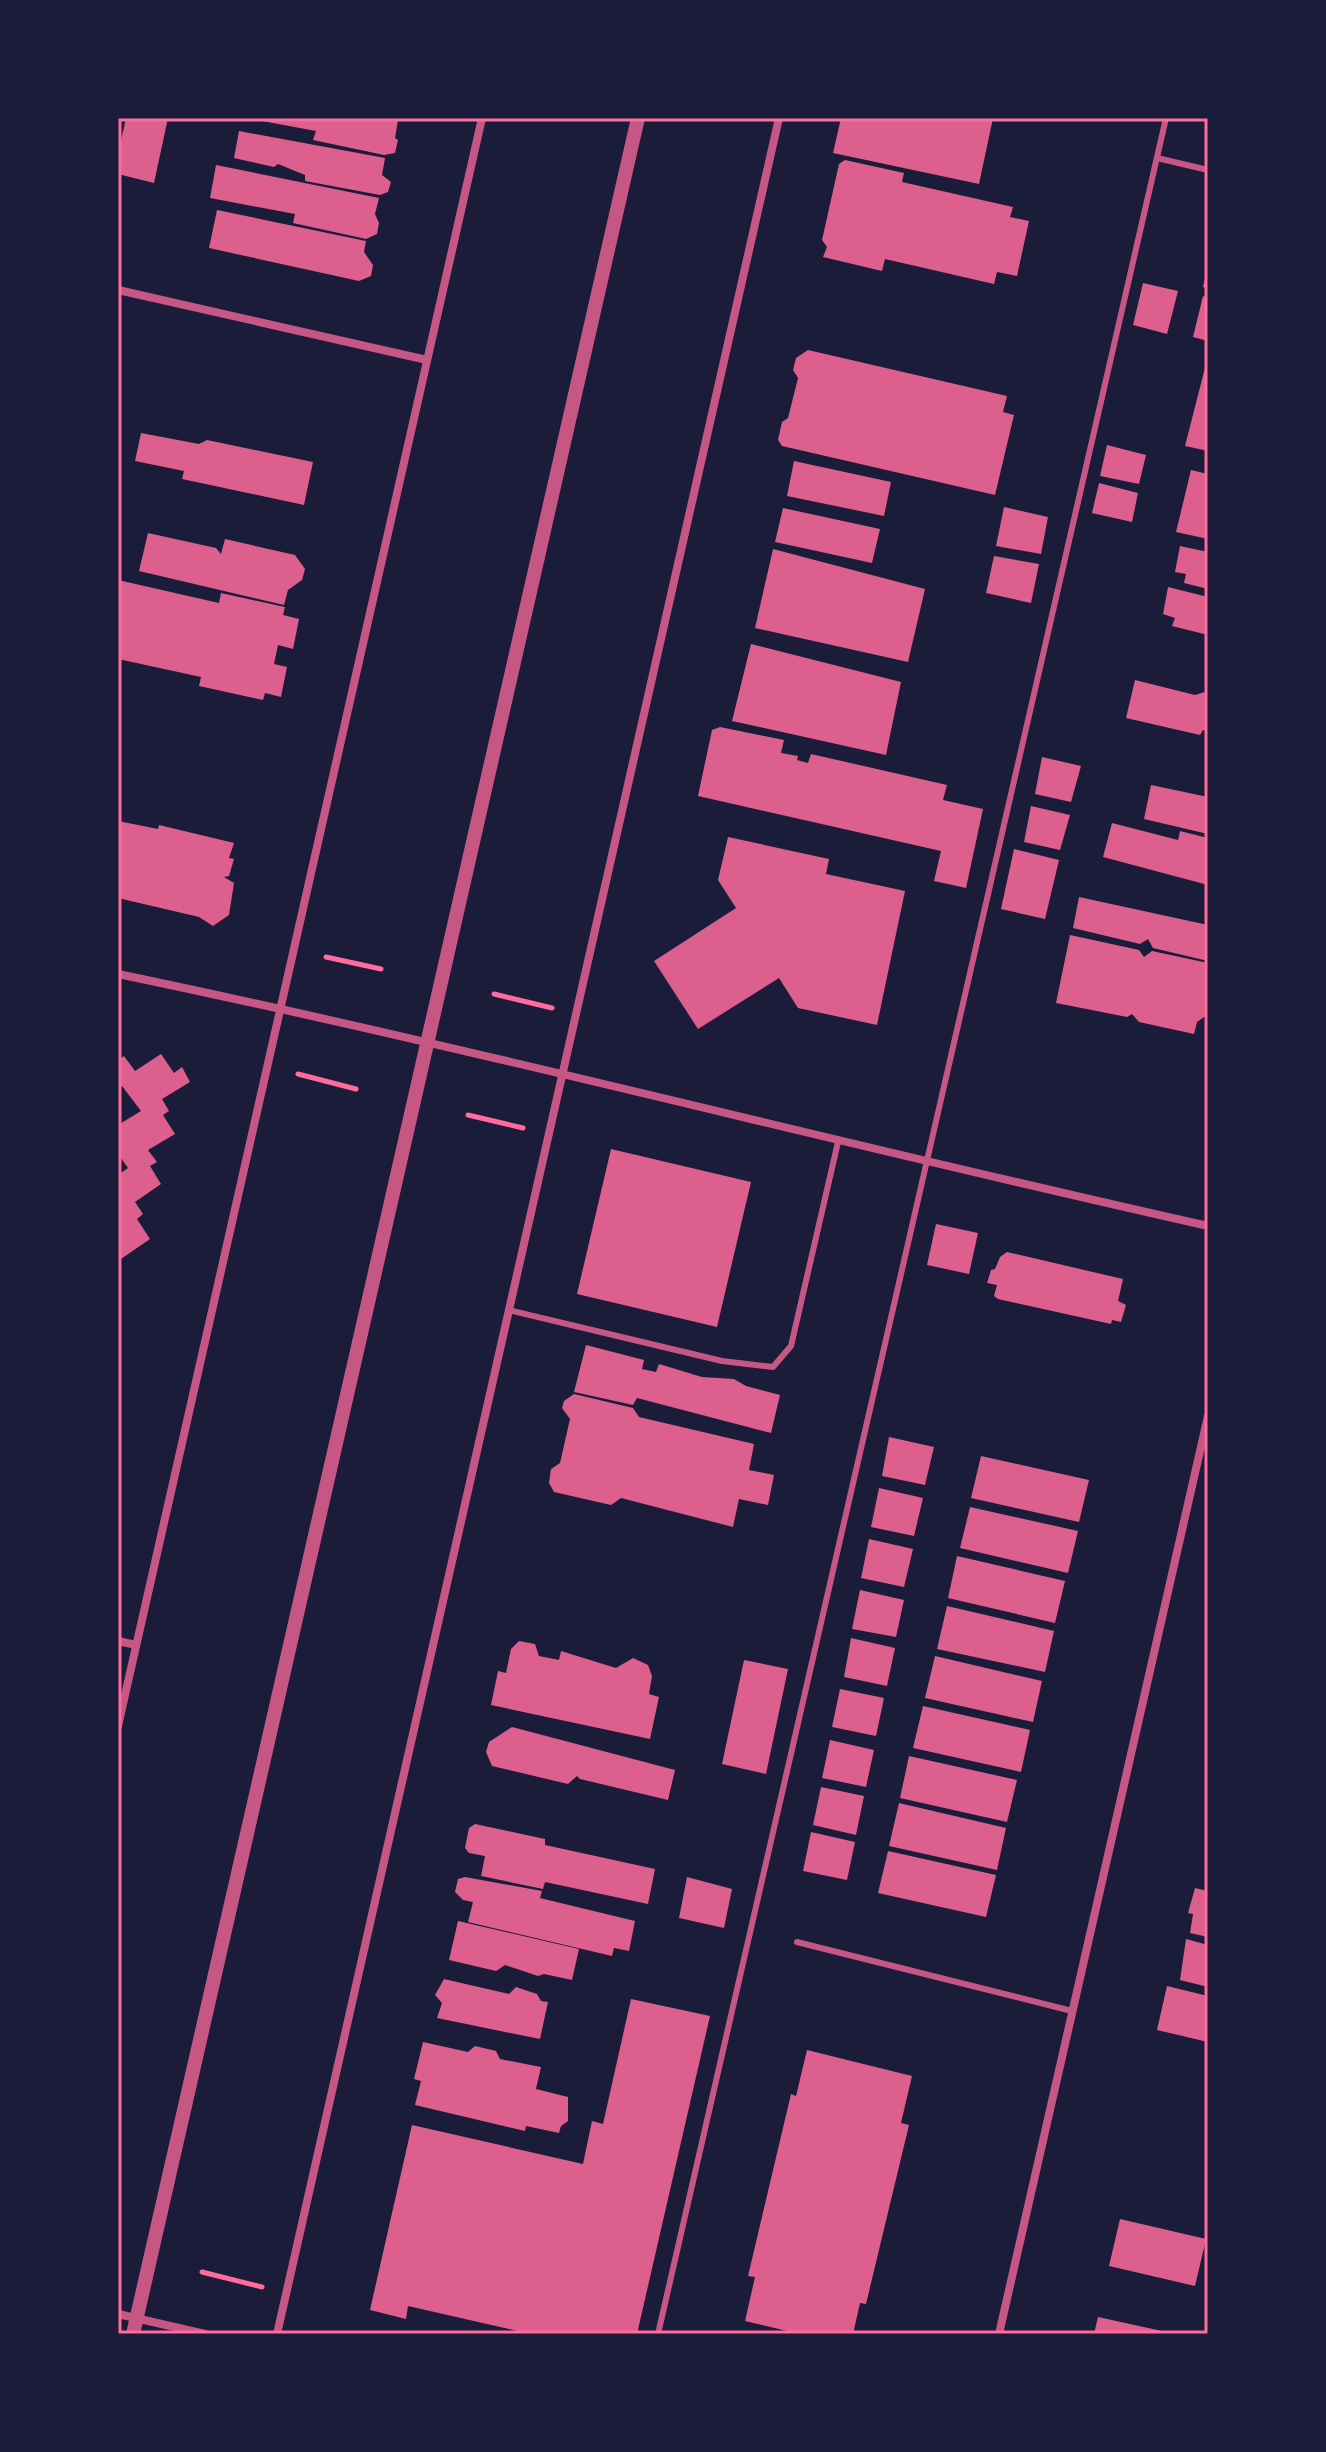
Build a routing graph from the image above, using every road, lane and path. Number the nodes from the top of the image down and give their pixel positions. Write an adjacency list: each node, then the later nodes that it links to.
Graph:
1 (482, 118): 8 (street)
2 (638, 118): 15 (street)
3 (779, 118): 16 (street)
4 (1166, 118): 5 (lane)
5 (1157, 158): 6 (lane); 22 (lane)
6 (1208, 170)
7 (118, 290): 8 (street)
8 (427, 360): 14 (street)
9 (326, 957): 10 (path)
10 (381, 969)
11 (118, 974): 14 (street)
12 (494, 994): 13 (path)
13 (553, 1008)
14 (281, 1009): 15 (street); 27 (street)
15 (428, 1042): 16 (street); 34 (street)
16 (563, 1073): 21 (street); 24 (street)
17 (298, 1074): 18 (path)
18 (356, 1089)
19 (468, 1115): 20 (path)
20 (524, 1129)
21 (838, 1142): 22 (street); 24 (lane)
22 (928, 1163): 23 (street); 38 (lane)
23 (1208, 1226)
24 (506, 1309): 37 (street)
25 (1208, 1416): 30 (street)
26 (118, 1641): 27 (street)
27 (136, 1645): 28 (street)
28 (118, 1726)
29 (797, 1942): 30 (lane)
30 (1072, 2011): 39 (street)
31 (202, 2272): 32 (path)
32 (263, 2287)
33 (118, 2314): 34 (street)
34 (136, 2318): 35 (street); 36 (street)
35 (133, 2334)
36 (205, 2334)
37 (277, 2334)
38 (658, 2334)
39 (999, 2334)

